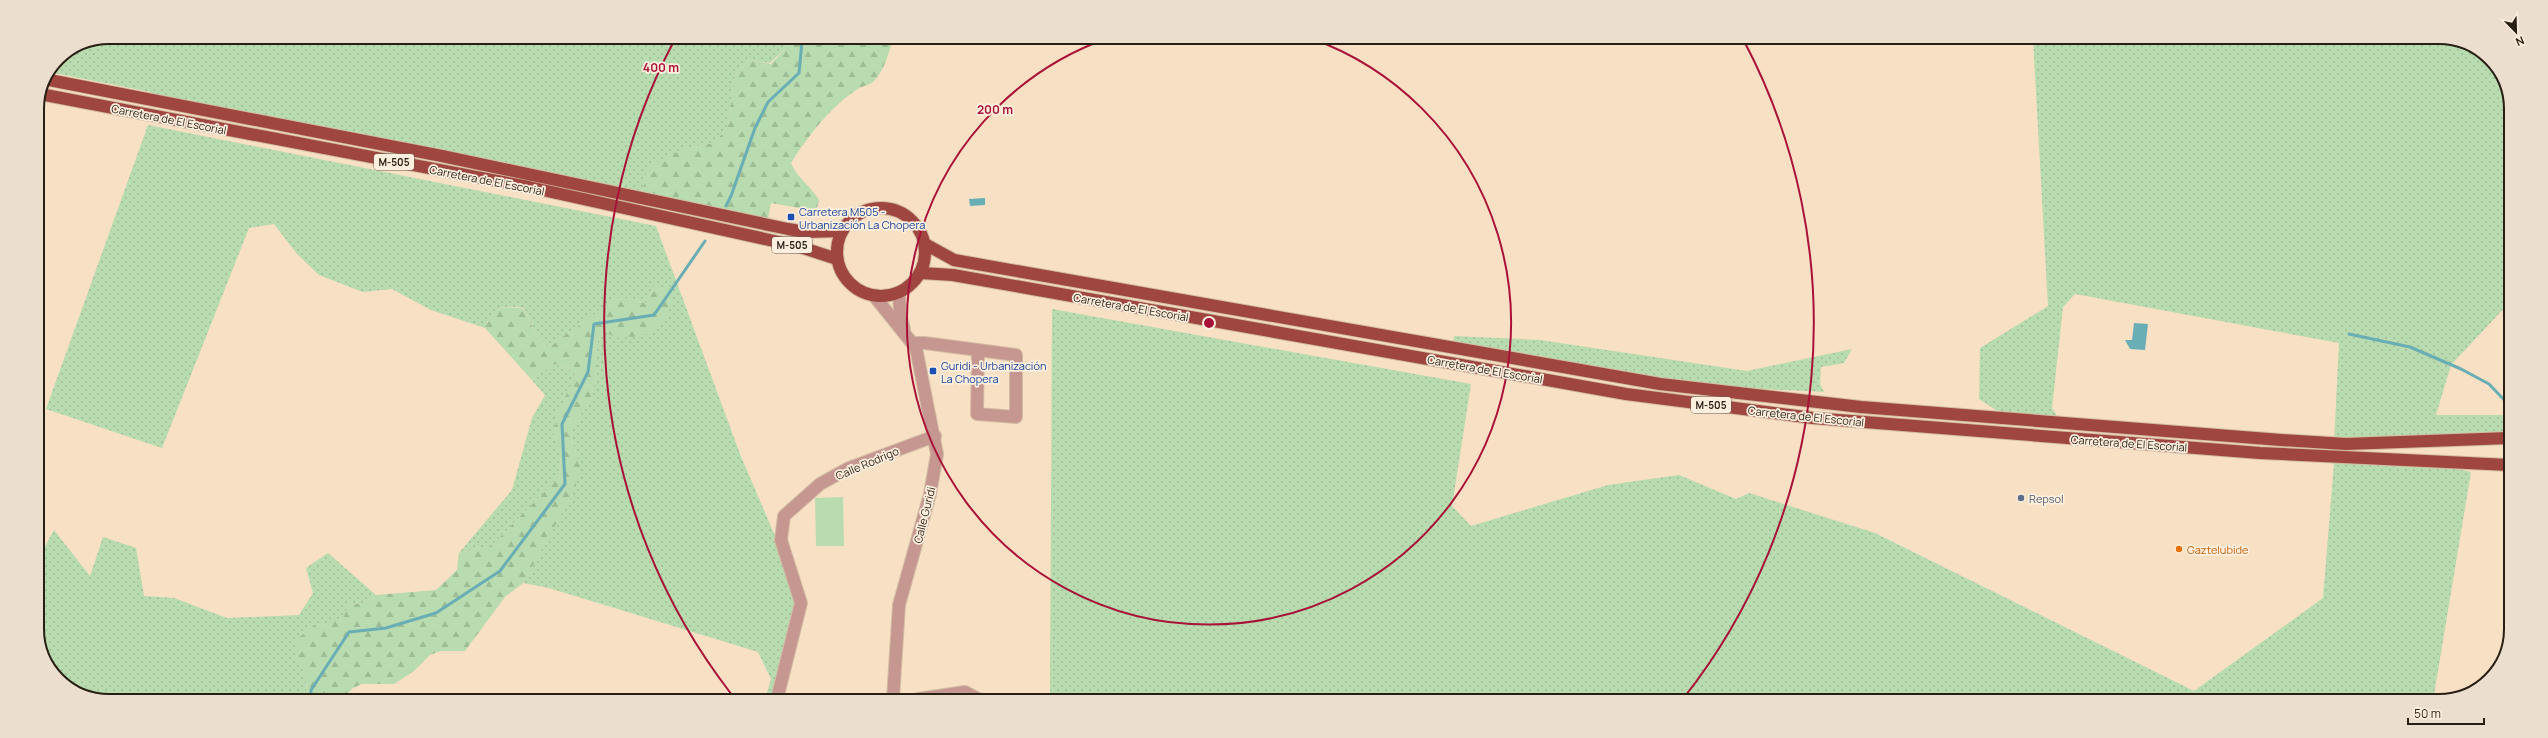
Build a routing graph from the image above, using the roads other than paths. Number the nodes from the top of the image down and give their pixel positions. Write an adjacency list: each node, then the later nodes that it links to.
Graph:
1 (55, 73): 4 (highway)
2 (51, 80): 4 (highway, Carretera de El Escorial / M-505)
3 (45, 95): 7 (highway, Carretera de El Escorial / M-505)
4 (203, 109): 5 (highway, Carretera de El Escorial / M-505)
5 (842, 231): 6 (highway); 7 (highway)
6 (925, 244): 8 (highway); 14 (highway, Carretera de El Escorial / M-505)
7 (837, 259): 10 (highway)
8 (920, 273): 9 (highway); 15 (highway, Carretera de El Escorial / M-505)
9 (899, 293): 10 (highway); 11 (street, Calle Guridi)
10 (875, 296): 11 (street, Calle Guridi)
11 (909, 338): 12 (street); 13 (street, Calle Guridi)
12 (978, 350): 12 (street)
13 (935, 436): 16 (street, Calle Rodrigo); 17 (street, Calle Guridi)
14 (2504, 438)
15 (2504, 465)
16 (778, 694)
17 (893, 694)
18 (952, 694): 19 (street)
19 (969, 694)

